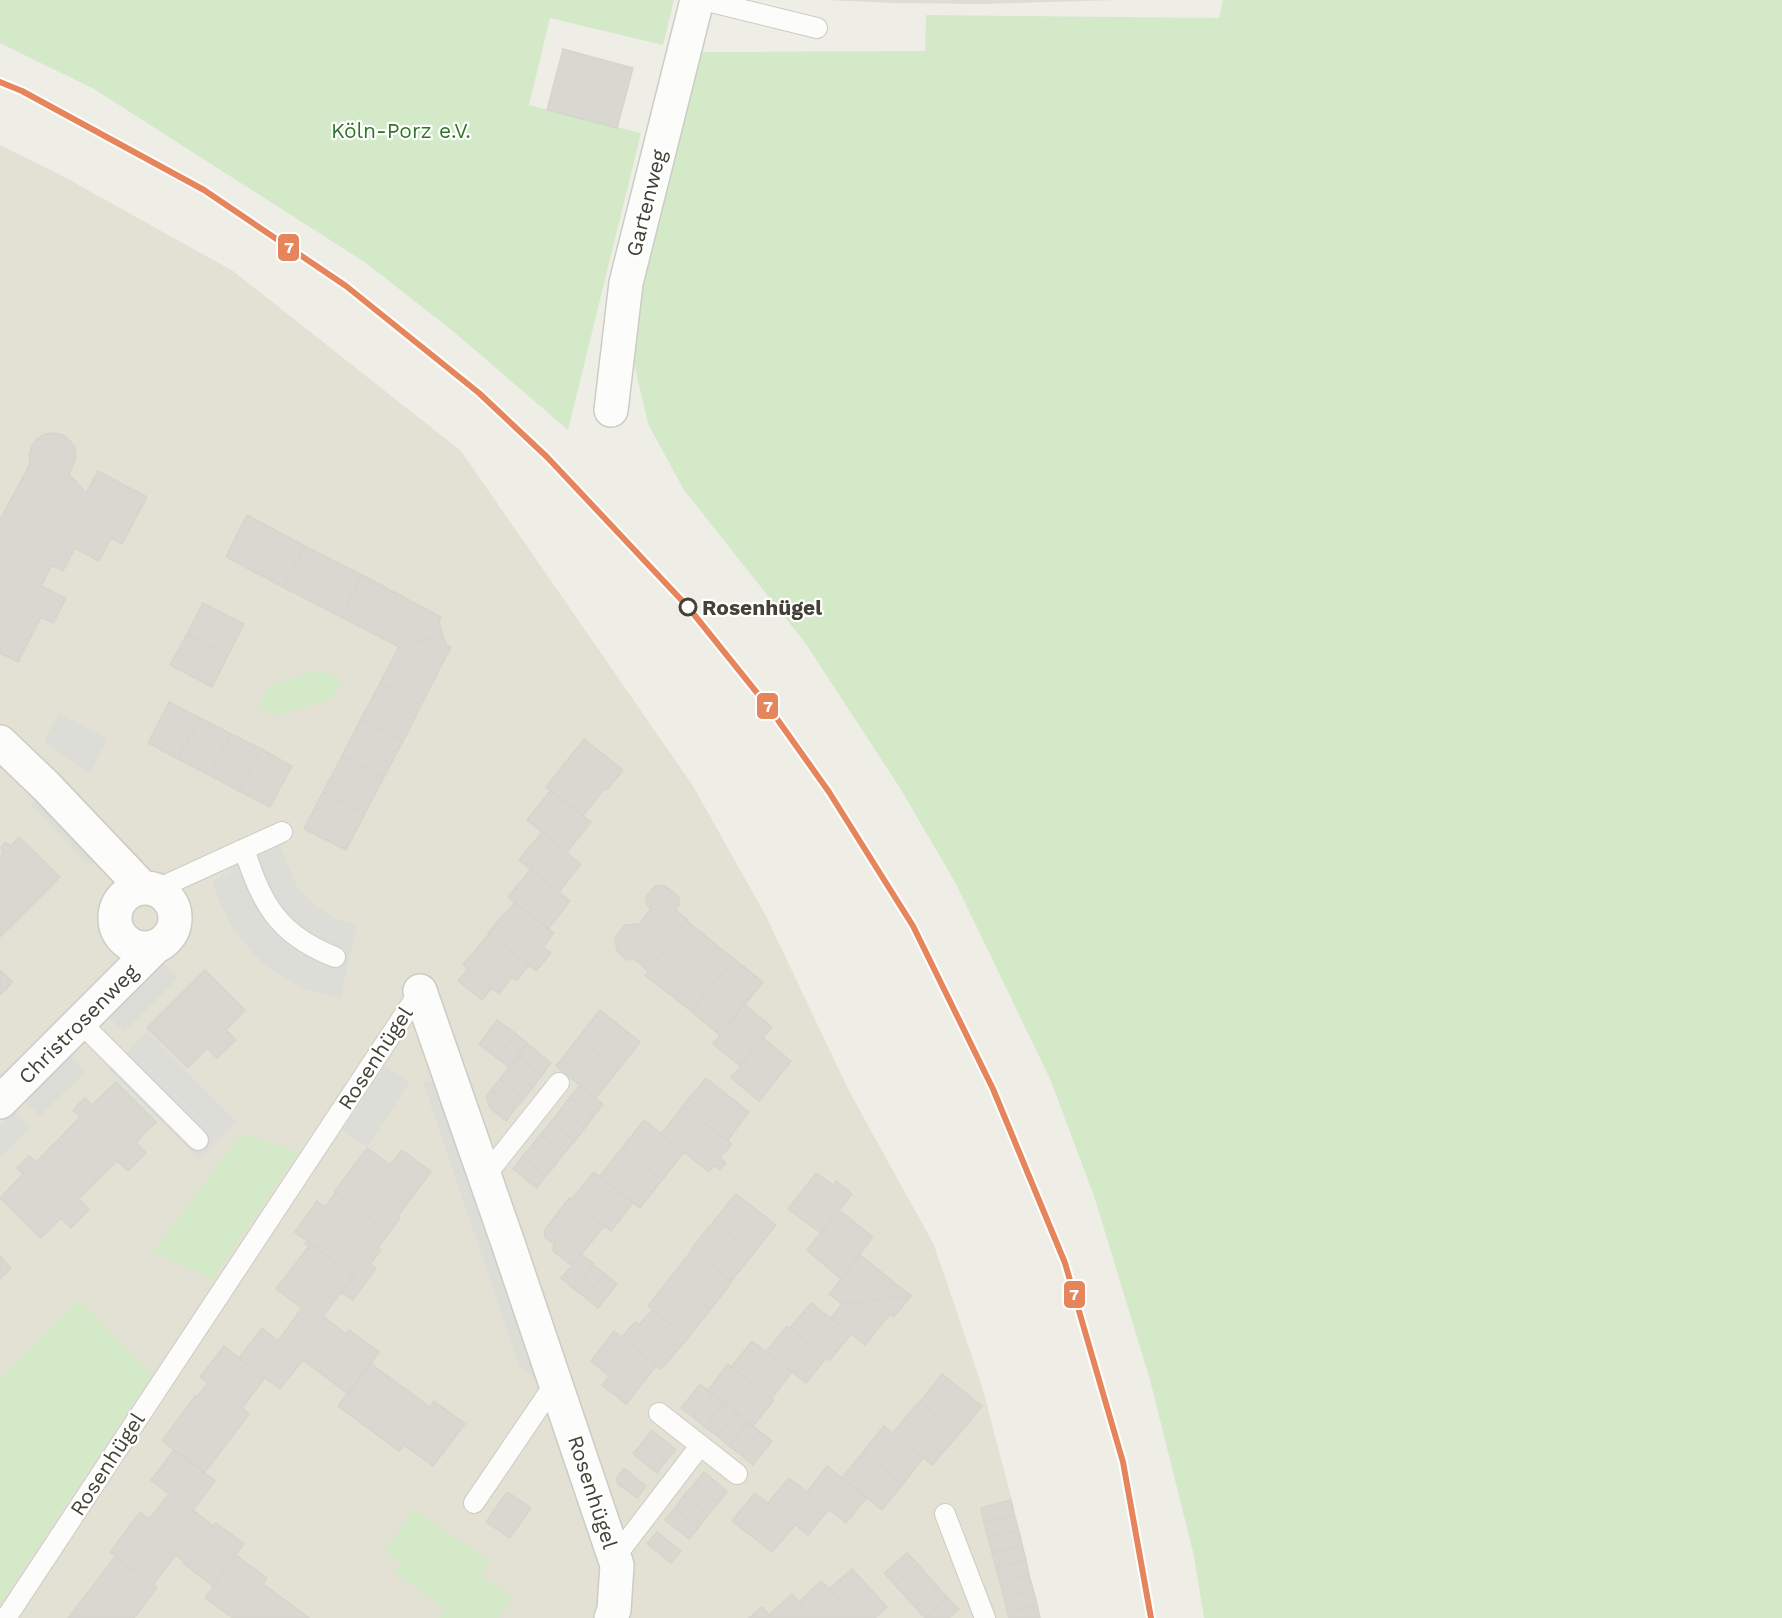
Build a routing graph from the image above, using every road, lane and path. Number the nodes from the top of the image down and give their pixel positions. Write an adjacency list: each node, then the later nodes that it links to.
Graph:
1 (697, 0): 4 (street, Gartenweg)
2 (703, 0): 3 (lane)
3 (817, 28)
4 (611, 410)
5 (0, 742): 8 (street, Christrosenweg)
6 (282, 832): 7 (lane)
7 (244, 849): 8 (lane); 10 (lane)
8 (150, 888): 9 (street, Christrosenweg); 9 (street, Christrosenweg)
9 (156, 946): 12 (street, Christrosenweg)
10 (335, 957)
11 (420, 991): 16 (street, Rosenhügel); 24 (lane, Rosenhügel)
12 (80, 1022): 14 (street, Christrosenweg); 15 (lane)
13 (559, 1083): 16 (lane)
14 (0, 1102)
15 (198, 1140)
16 (485, 1176): 17 (street, Rosenhügel)
17 (556, 1382): 21 (lane); 23 (street, Rosenhügel)
18 (659, 1413): 19 (lane)
19 (700, 1446): 20 (lane); 23 (lane)
20 (736, 1474)
21 (474, 1503)
22 (945, 1514): 26 (lane)
23 (615, 1557): 25 (street, Rosenhügel)
24 (6, 1618)
25 (611, 1618)
26 (985, 1618)

